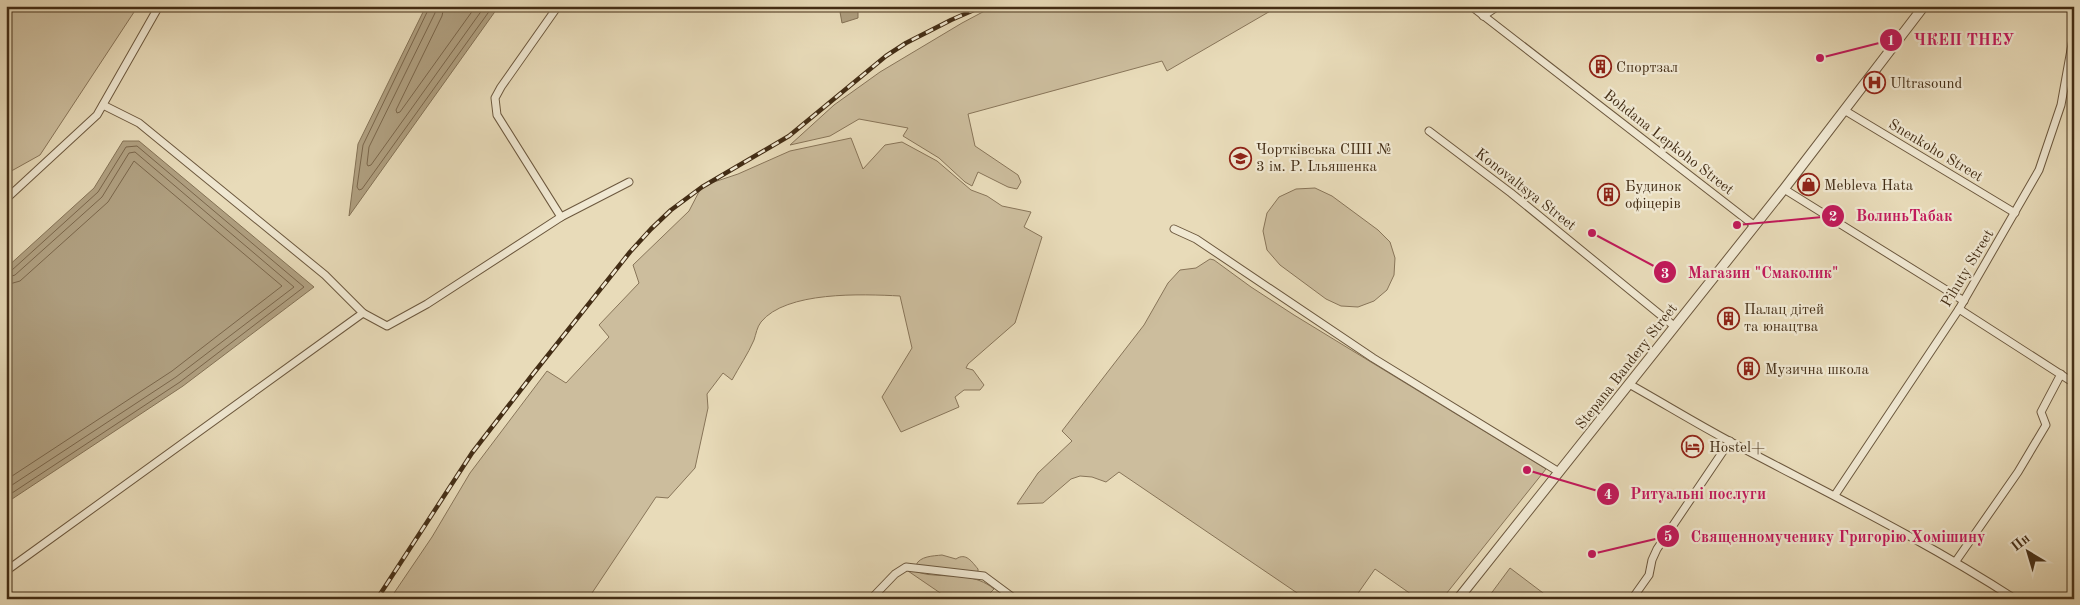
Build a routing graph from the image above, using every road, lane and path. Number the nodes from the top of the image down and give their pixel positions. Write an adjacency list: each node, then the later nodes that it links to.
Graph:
1 (159, 6): 8 (street)
2 (558, 6): 15 (street)
3 (1471, 6): 6 (street, Bohdana Lepkoho Street)
4 (1498, 6): 6 (street)
5 (1924, 6): 9 (street, Stepana Bandery Street)
6 (1483, 16): 16 (street, Bohdana Lepkoho Street)
7 (2074, 33): 14 (street, Pihuty Street)
8 (103, 104): 13 (street); 20 (street)
9 (1844, 110): 12 (street, Stepana Bandery Street); 14 (street, Snenkoho Street)
10 (1430, 131): 21 (street, Konovaltsya Street)
11 (629, 182): 15 (street)
12 (1784, 190): 16 (street, Stepana Bandery Street); 18 (street)
13 (6, 199)
14 (2015, 213): 18 (street, Pihuty Street)
15 (561, 217): 20 (street)
16 (1755, 226): 21 (street, Stepana Bandery Street)
17 (1174, 228): 26 (street)
18 (1964, 300): 19 (street, Pihuty Street)
19 (1959, 309): 22 (street); 27 (street, Pihuty Street)
20 (363, 313): 29 (street)
21 (1674, 326): 24 (street, Stepana Bandery Street)
22 (2061, 374): 23 (street); 28 (street)
23 (2074, 383)
24 (1629, 384): 25 (street); 26 (street, Stepana Bandery Street)
25 (1730, 441): 27 (street); 33 (street)
26 (1559, 472): 32 (street, Stepana Bandery Street)
27 (1834, 495): 28 (street)
28 (1956, 561): 34 (street)
29 (6, 571)
30 (871, 599): 31 (street)
31 (1015, 599)
32 (1458, 599)
33 (1632, 599)
34 (2015, 599)

